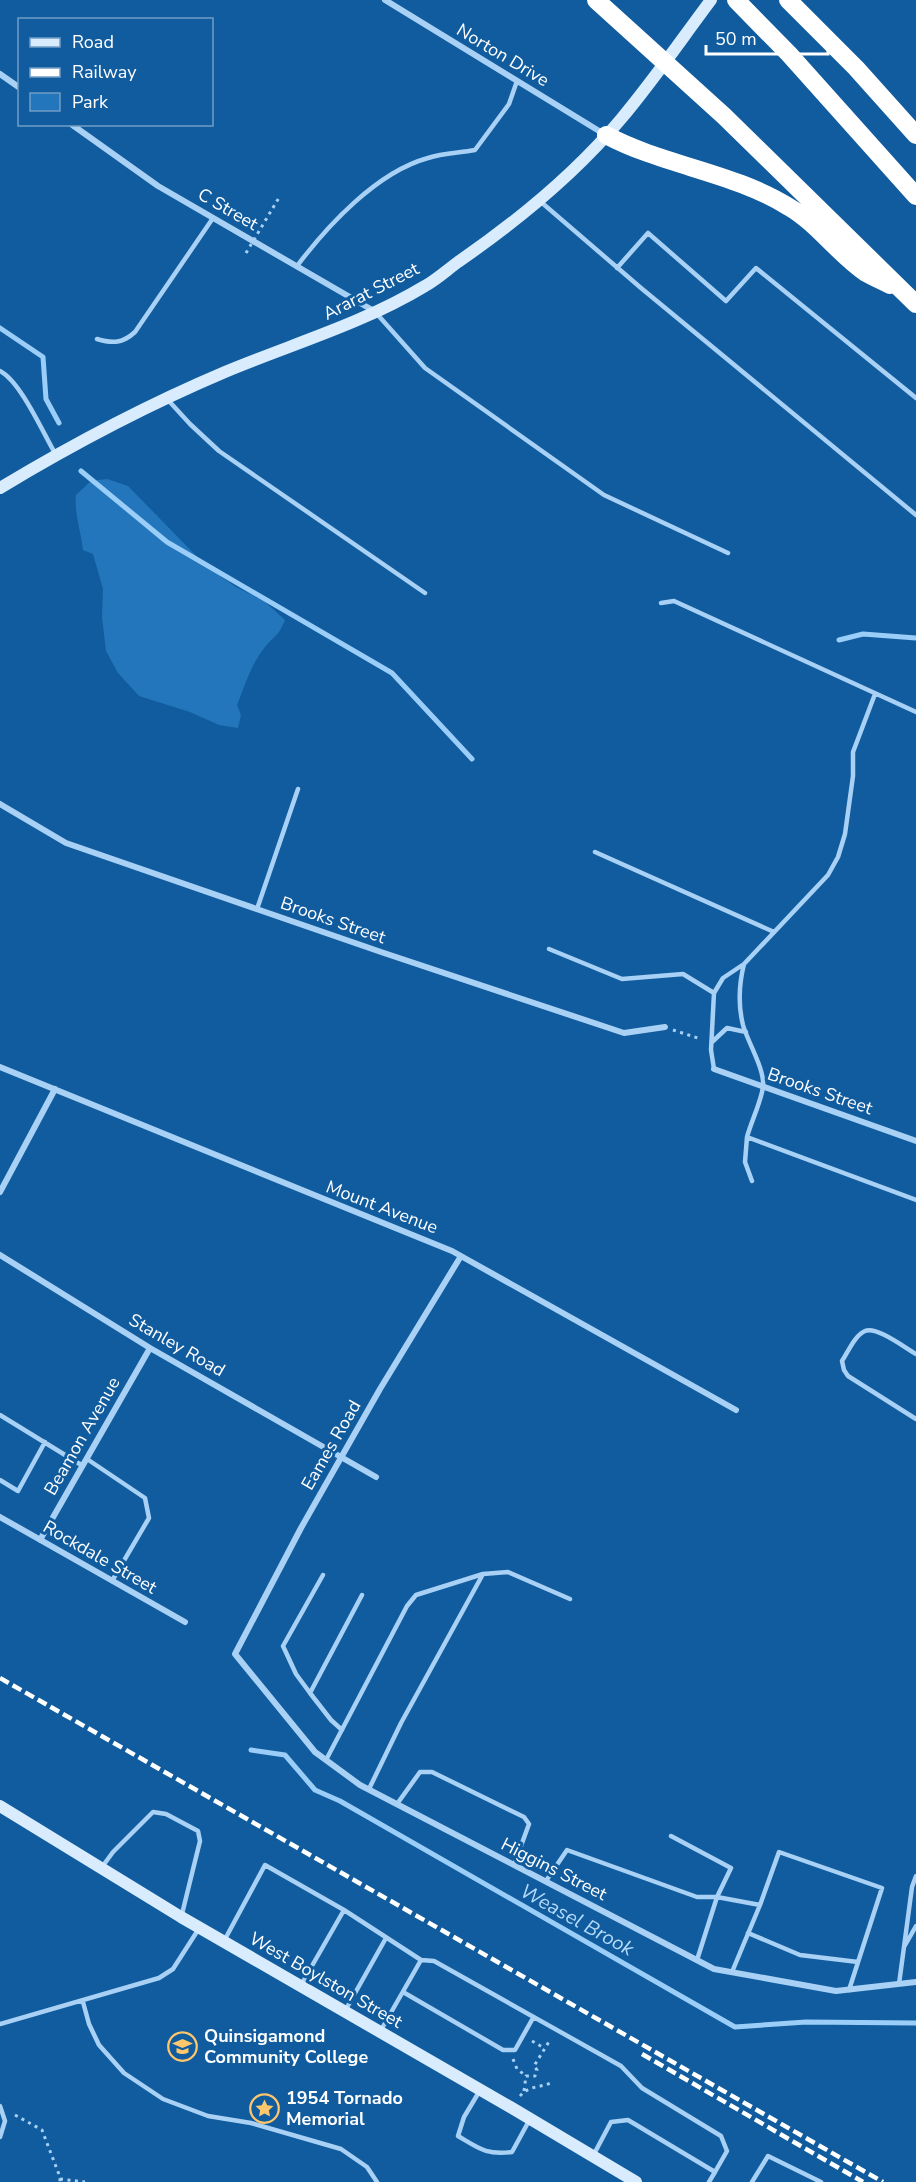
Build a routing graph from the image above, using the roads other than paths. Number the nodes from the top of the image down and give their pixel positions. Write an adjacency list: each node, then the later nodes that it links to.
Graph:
1 (385, 0): 8 (street, Norton Drive)
2 (596, 0): 6 (highway)
3 (711, 0): 6 (main road, Ararat Street)
4 (736, 0): 13 (highway)
5 (788, 0): 12 (highway)
6 (665, 63): 11 (main road, Ararat Street); 18 (highway)
7 (0, 74): 9 (street)
8 (517, 81): 11 (street, Norton Drive); 16 (lane)
9 (18, 87)
10 (74, 126): 15 (street, C Street)
11 (606, 135): 14 (main road, Ararat Street); 18 (highway)
12 (916, 135)
13 (916, 196)
14 (538, 200): 17 (lane); 19 (main road, Ararat Street)
15 (213, 218): 16 (street, C Street); 20 (lane)
16 (297, 266): 19 (street, C Street)
17 (617, 268): 23 (lane); 26 (lane)
18 (911, 299)
19 (375, 312): 22 (main road, Ararat Street); 27 (lane)
20 (97, 339)
21 (0, 371): 24 (lane)
22 (166, 398): 24 (main road, Ararat Street); 28 (lane)
23 (916, 398)
24 (56, 455): 25 (main road, Ararat Street)
25 (0, 488)
26 (916, 515)
27 (728, 553)
28 (425, 593)
29 (661, 603): 30 (lane)
30 (875, 694): 31 (lane); 36 (lane)
31 (916, 712)
32 (298, 789): 35 (lane)
33 (0, 804): 35 (street, Brooks Street)
34 (595, 852): 36 (lane)
35 (257, 909): 40 (street, Brooks Street)
36 (774, 932): 38 (lane)
37 (549, 949): 39 (lane)
38 (744, 964): 39 (lane); 41 (lane)
39 (714, 993): 42 (lane)
40 (666, 1027)
41 (746, 1032): 42 (lane); 45 (lane)
42 (711, 1042): 44 (lane)
43 (0, 1067): 46 (street, Mount Avenue)
44 (714, 1069): 45 (street, Brooks Street)
45 (763, 1086): 47 (lane); 48 (street, Brooks Street)
46 (55, 1089): 50 (street); 53 (street, Mount Avenue)
47 (747, 1137): 49 (lane); 51 (lane)
48 (916, 1141)
49 (752, 1181)
50 (0, 1192)
51 (916, 1200)
52 (0, 1255): 54 (street, Stanley Road)
53 (461, 1256): 56 (street, Mount Avenue); 61 (street, Eames Road)
54 (150, 1348): 61 (street, Stanley Road); 62 (street, Beamon Avenue)
55 (916, 1354): 58 (lane)
56 (736, 1410)
57 (2, 1416): 59 (lane); 60 (lane)
58 (916, 1419)
59 (0, 1423)
60 (45, 1442): 63 (lane); 65 (lane)
61 (341, 1457): 64 (street, Stanley Road); 74 (street, Eames Road)
62 (87, 1459): 63 (street, Beamon Avenue); 70 (lane)
63 (83, 1466): 67 (street, Beamon Avenue)
64 (376, 1477)
65 (0, 1480)
66 (0, 1517): 67 (street, Rockdale Street)
67 (40, 1540): 70 (street, Rockdale Street)
68 (483, 1574): 72 (lane); 76 (lane); 78 (lane)
69 (322, 1575): 75 (lane)
70 (112, 1581): 73 (street, Rockdale Street)
71 (362, 1595): 75 (lane)
72 (570, 1599)
73 (185, 1622)
74 (235, 1654): 77 (street, Higgins Street)
75 (310, 1693): 76 (lane)
76 (342, 1730): 77 (lane)
77 (326, 1760): 78 (street, Higgins Street)
78 (369, 1789): 79 (street, Higgins Street)
79 (397, 1804): 82 (street, Higgins Street); 82 (lane)
80 (0, 1806): 83 (main road, West Boylston Street)
81 (671, 1836): 86 (lane)
82 (514, 1865): 85 (street, Higgins Street)
83 (101, 1868): 89 (main road, West Boylston Street); 89 (lane)
84 (916, 1876): 95 (lane)
85 (546, 1881): 86 (lane); 97 (street, Higgins Street)
86 (717, 1897): 87 (lane); 97 (lane)
87 (760, 1905): 92 (lane); 98 (lane)
88 (344, 1910): 93 (lane); 94 (lane); 102 (lane)
89 (181, 1917): 91 (main road, West Boylston Street)
90 (916, 1926): 95 (lane)
91 (200, 1927): 94 (main road, West Boylston Street); 105 (lane)
92 (748, 1933): 98 (lane); 99 (lane)
93 (386, 1938): 96 (lane); 106 (lane)
94 (224, 1941): 102 (main road, West Boylston Street)
95 (904, 1947): 101 (lane)
96 (421, 1960): 104 (lane); 107 (lane)
97 (697, 1960): 99 (street, Higgins Street)
98 (858, 1962): 103 (lane)
99 (732, 1972): 103 (street, Higgins Street)
100 (916, 1982): 101 (street, Higgins Street)
101 (899, 1984): 103 (street, Higgins Street)
102 (301, 1986): 106 (main road, West Boylston Street)
103 (849, 1990)
104 (403, 1992): 107 (lane); 109 (lane)
105 (83, 2002): 108 (lane); 117 (lane)
106 (345, 2012): 109 (main road, West Boylston Street)
107 (533, 2018): 115 (lane)
108 (0, 2024)
109 (380, 2032): 110 (main road, West Boylston Street)
110 (480, 2090): 112 (main road, West Boylston Street); 112 (lane)
111 (0, 2106): 113 (lane)
112 (531, 2119): 114 (main road, West Boylston Street)
113 (0, 2137)
114 (593, 2156): 115 (lane); 116 (main road, West Boylston Street)
115 (715, 2172): 118 (lane)
116 (630, 2180)
117 (377, 2182)
118 (709, 2182)
119 (752, 2182): 120 (lane)
120 (821, 2182)

